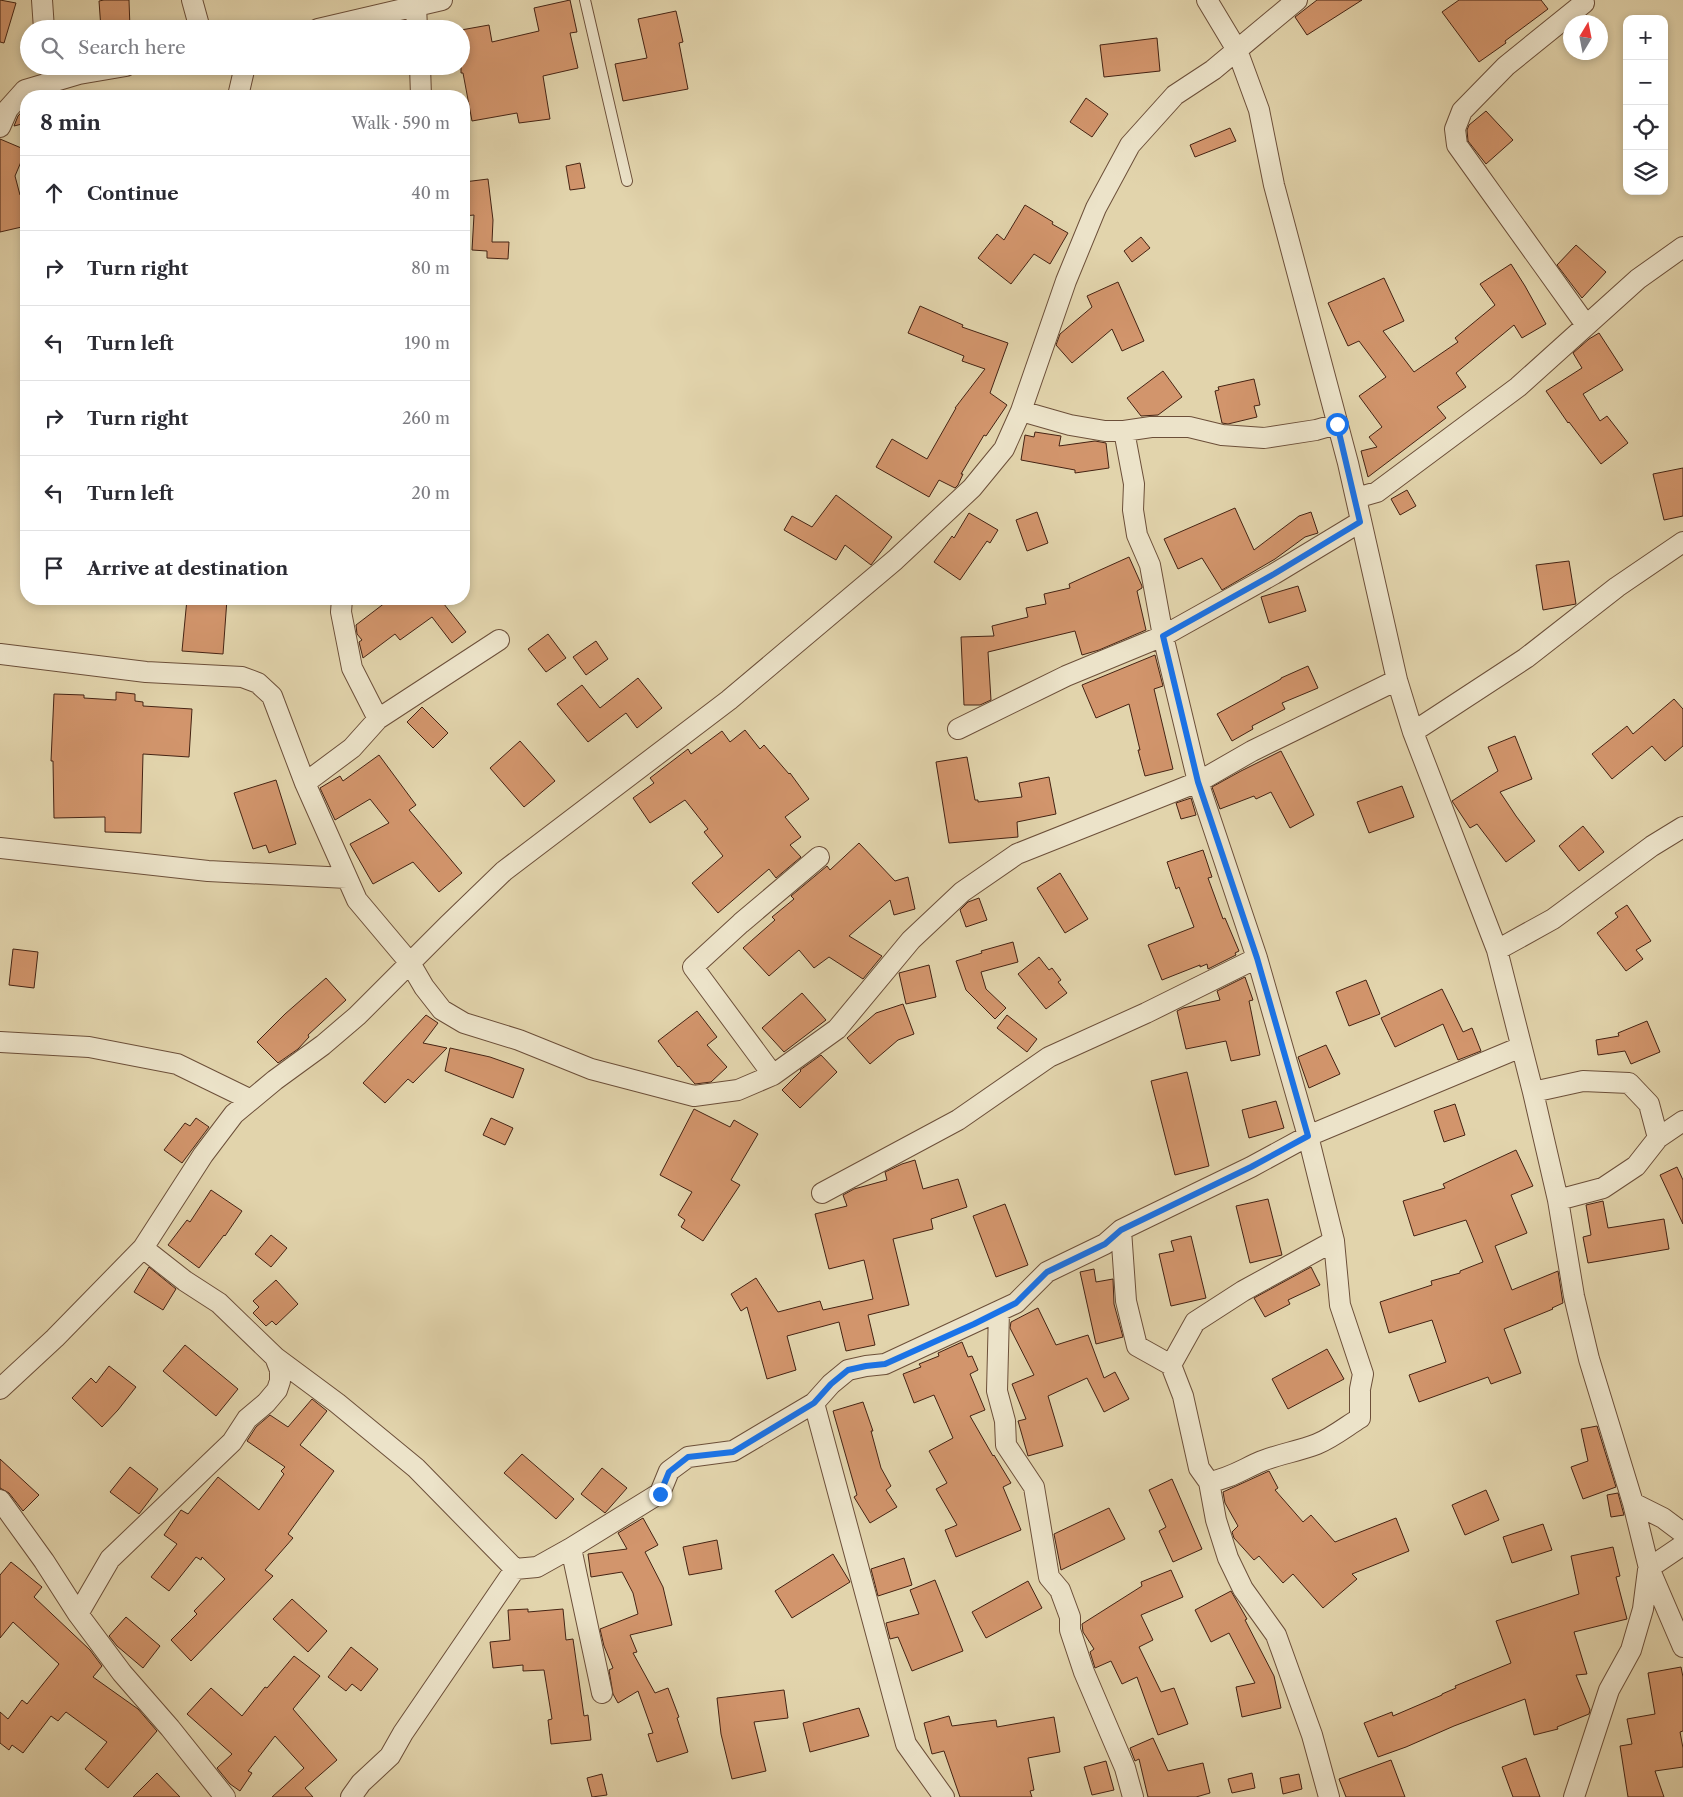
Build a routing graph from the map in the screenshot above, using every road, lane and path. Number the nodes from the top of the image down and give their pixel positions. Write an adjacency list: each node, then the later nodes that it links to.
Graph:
1 (42, 0): 10 (street)
2 (192, 0): 11 (street)
3 (442, 0): 8 (street)
4 (585, 0): 23 (lane)
5 (1207, 0): 14 (street)
6 (1297, 0): 14 (street)
7 (1582, 1): 25 (street)
8 (416, 5): 9 (street); 13 (street)
9 (392, 6): 12 (street)
10 (43, 20)
11 (198, 20)
12 (347, 20)
13 (417, 20)
14 (1237, 50): 26 (street); 27 (street)
15 (62, 75): 18 (street)
16 (243, 75): 19 (street)
17 (420, 75): 20 (street)
18 (25, 90)
19 (239, 90)
20 (421, 90)
21 (20, 96): 22 (street)
22 (0, 127)
23 (627, 181)
24 (1683, 247): 25 (street)
25 (1586, 325): 29 (street)
26 (1021, 411): 28 (street); 48 (street)
27 (1337, 424): 28 (street); 29 (street)
28 (1124, 432): 33 (street)
29 (1356, 498): 30 (street)
30 (1360, 522): 33 (street); 36 (street)
31 (1683, 542): 39 (street)
32 (342, 605): 37 (street)
33 (1163, 636): 38 (street); 40 (street)
34 (500, 640): 37 (street)
35 (0, 654): 41 (street)
36 (1397, 680): 39 (street); 40 (street)
37 (378, 720): 41 (street)
38 (958, 729)
39 (1413, 732): 46 (street)
40 (1198, 782): 47 (street); 51 (street)
41 (305, 783): 45 (street)
42 (1683, 827): 46 (street)
43 (0, 848): 45 (street)
44 (819, 857): 51 (street)
45 (347, 878): 48 (street)
46 (1497, 950): 50 (street)
47 (1257, 958): 55 (street); 57 (street)
48 (410, 963): 51 (street); 53 (street)
49 (0, 1042): 53 (street)
50 (1521, 1047): 52 (street); 55 (street)
51 (773, 1075)
52 (1533, 1092): 56 (street); 58 (street)
53 (251, 1100): 61 (street)
54 (1683, 1121): 56 (street)
55 (1308, 1136): 59 (street); 60 (street)
56 (1658, 1138): 58 (street)
57 (822, 1192)
58 (1558, 1200): 69 (street)
59 (1121, 1230): 62 (street); 64 (street)
60 (1334, 1241): 64 (street); 67 (street)
61 (143, 1248): 63 (street); 65 (street)
62 (999, 1311): 66 (street); 81 (street)
63 (275, 1358): 74 (street); 75 (street)
64 (1172, 1366): 67 (street)
65 (0, 1389)
66 (814, 1403): 72 (street); 80 (street)
67 (1209, 1482): 82 (street)
68 (0, 1500): 75 (street)
69 (1633, 1503): 70 (street); 73 (street)
70 (1683, 1533)
71 (1683, 1545): 73 (street)
72 (571, 1548): 74 (street); 77 (street)
73 (1649, 1568): 76 (street); 83 (street)
74 (515, 1570): 79 (street)
75 (78, 1614): 78 (street)
76 (1683, 1647)
77 (602, 1693)
78 (225, 1797)
79 (351, 1797)
80 (944, 1797)
81 (1133, 1797)
82 (1329, 1797)
83 (1574, 1797)

